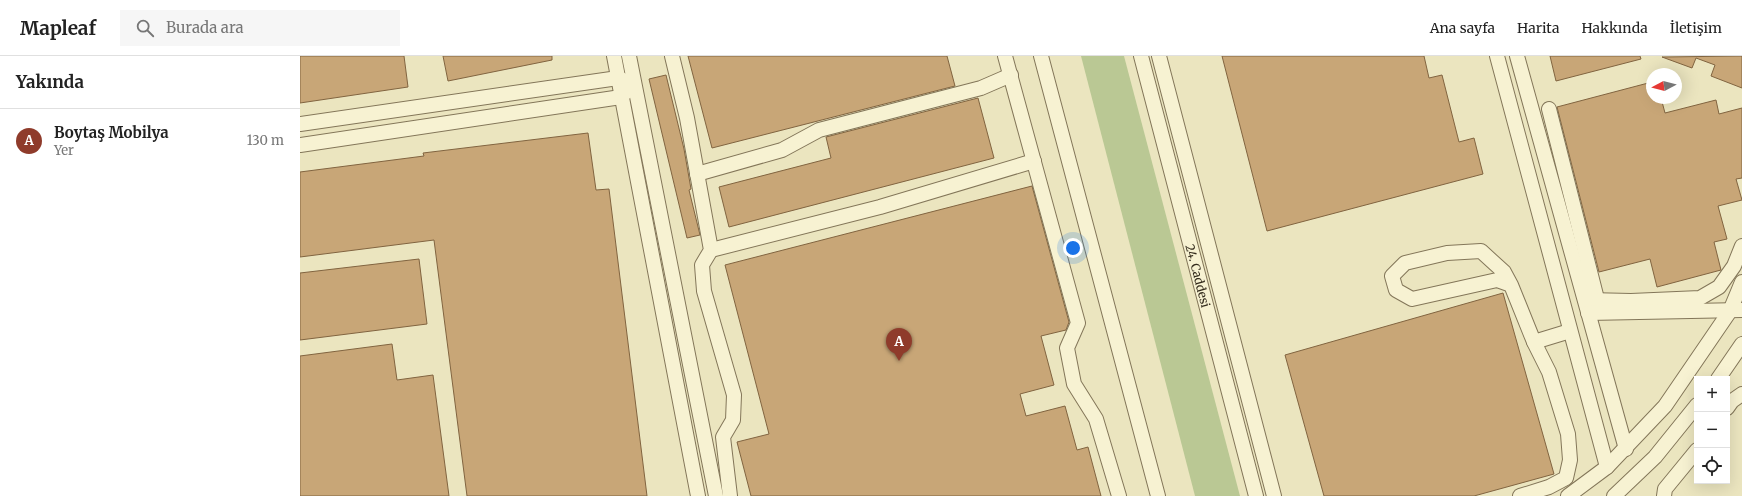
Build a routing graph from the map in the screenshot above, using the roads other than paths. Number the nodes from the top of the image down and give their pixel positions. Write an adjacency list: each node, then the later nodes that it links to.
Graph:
1 (614, 56): 11 (street)
2 (628, 56): 12 (street)
3 (672, 56): 18 (street)
4 (1005, 56): 10 (street)
5 (1041, 56): 40 (street)
6 (1140, 56): 41 (street, 24. Caddesi)
7 (1159, 56): 42 (street, 24. Caddesi)
8 (1497, 56): 25 (street)
9 (1517, 56): 23 (street)
10 (1011, 75): 17 (street); 18 (street)
11 (618, 78): 12 (street); 13 (street); 15 (street)
12 (634, 84): 13 (street); 37 (street)
13 (621, 97): 16 (street); 36 (street)
14 (1549, 109): 23 (street)
15 (300, 124)
16 (300, 145)
17 (1034, 161): 20 (street); 39 (street)
18 (697, 174): 20 (street)
19 (1742, 246): 23 (street)
20 (711, 250): 38 (street)
21 (1742, 282): 24 (street)
22 (1512, 285): 22 (street); 26 (street)
23 (1590, 304): 24 (street); 32 (street)
24 (1736, 310): 32 (street)
25 (1570, 331): 26 (street); 34 (street)
26 (1534, 342): 43 (street)
27 (1742, 344): 28 (street)
28 (1720, 376)
29 (1742, 394): 30 (street)
30 (1730, 404)
31 (1694, 409): 35 (street)
32 (1626, 449): 34 (street)
33 (1694, 454): 45 (street)
34 (1607, 467): 44 (street)
35 (1620, 494)
36 (698, 496)
37 (716, 496)
38 (730, 496)
39 (1119, 496)
40 (1158, 496)
41 (1256, 496)
42 (1274, 496)
43 (1520, 496)
44 (1568, 496)
45 (1664, 496)

